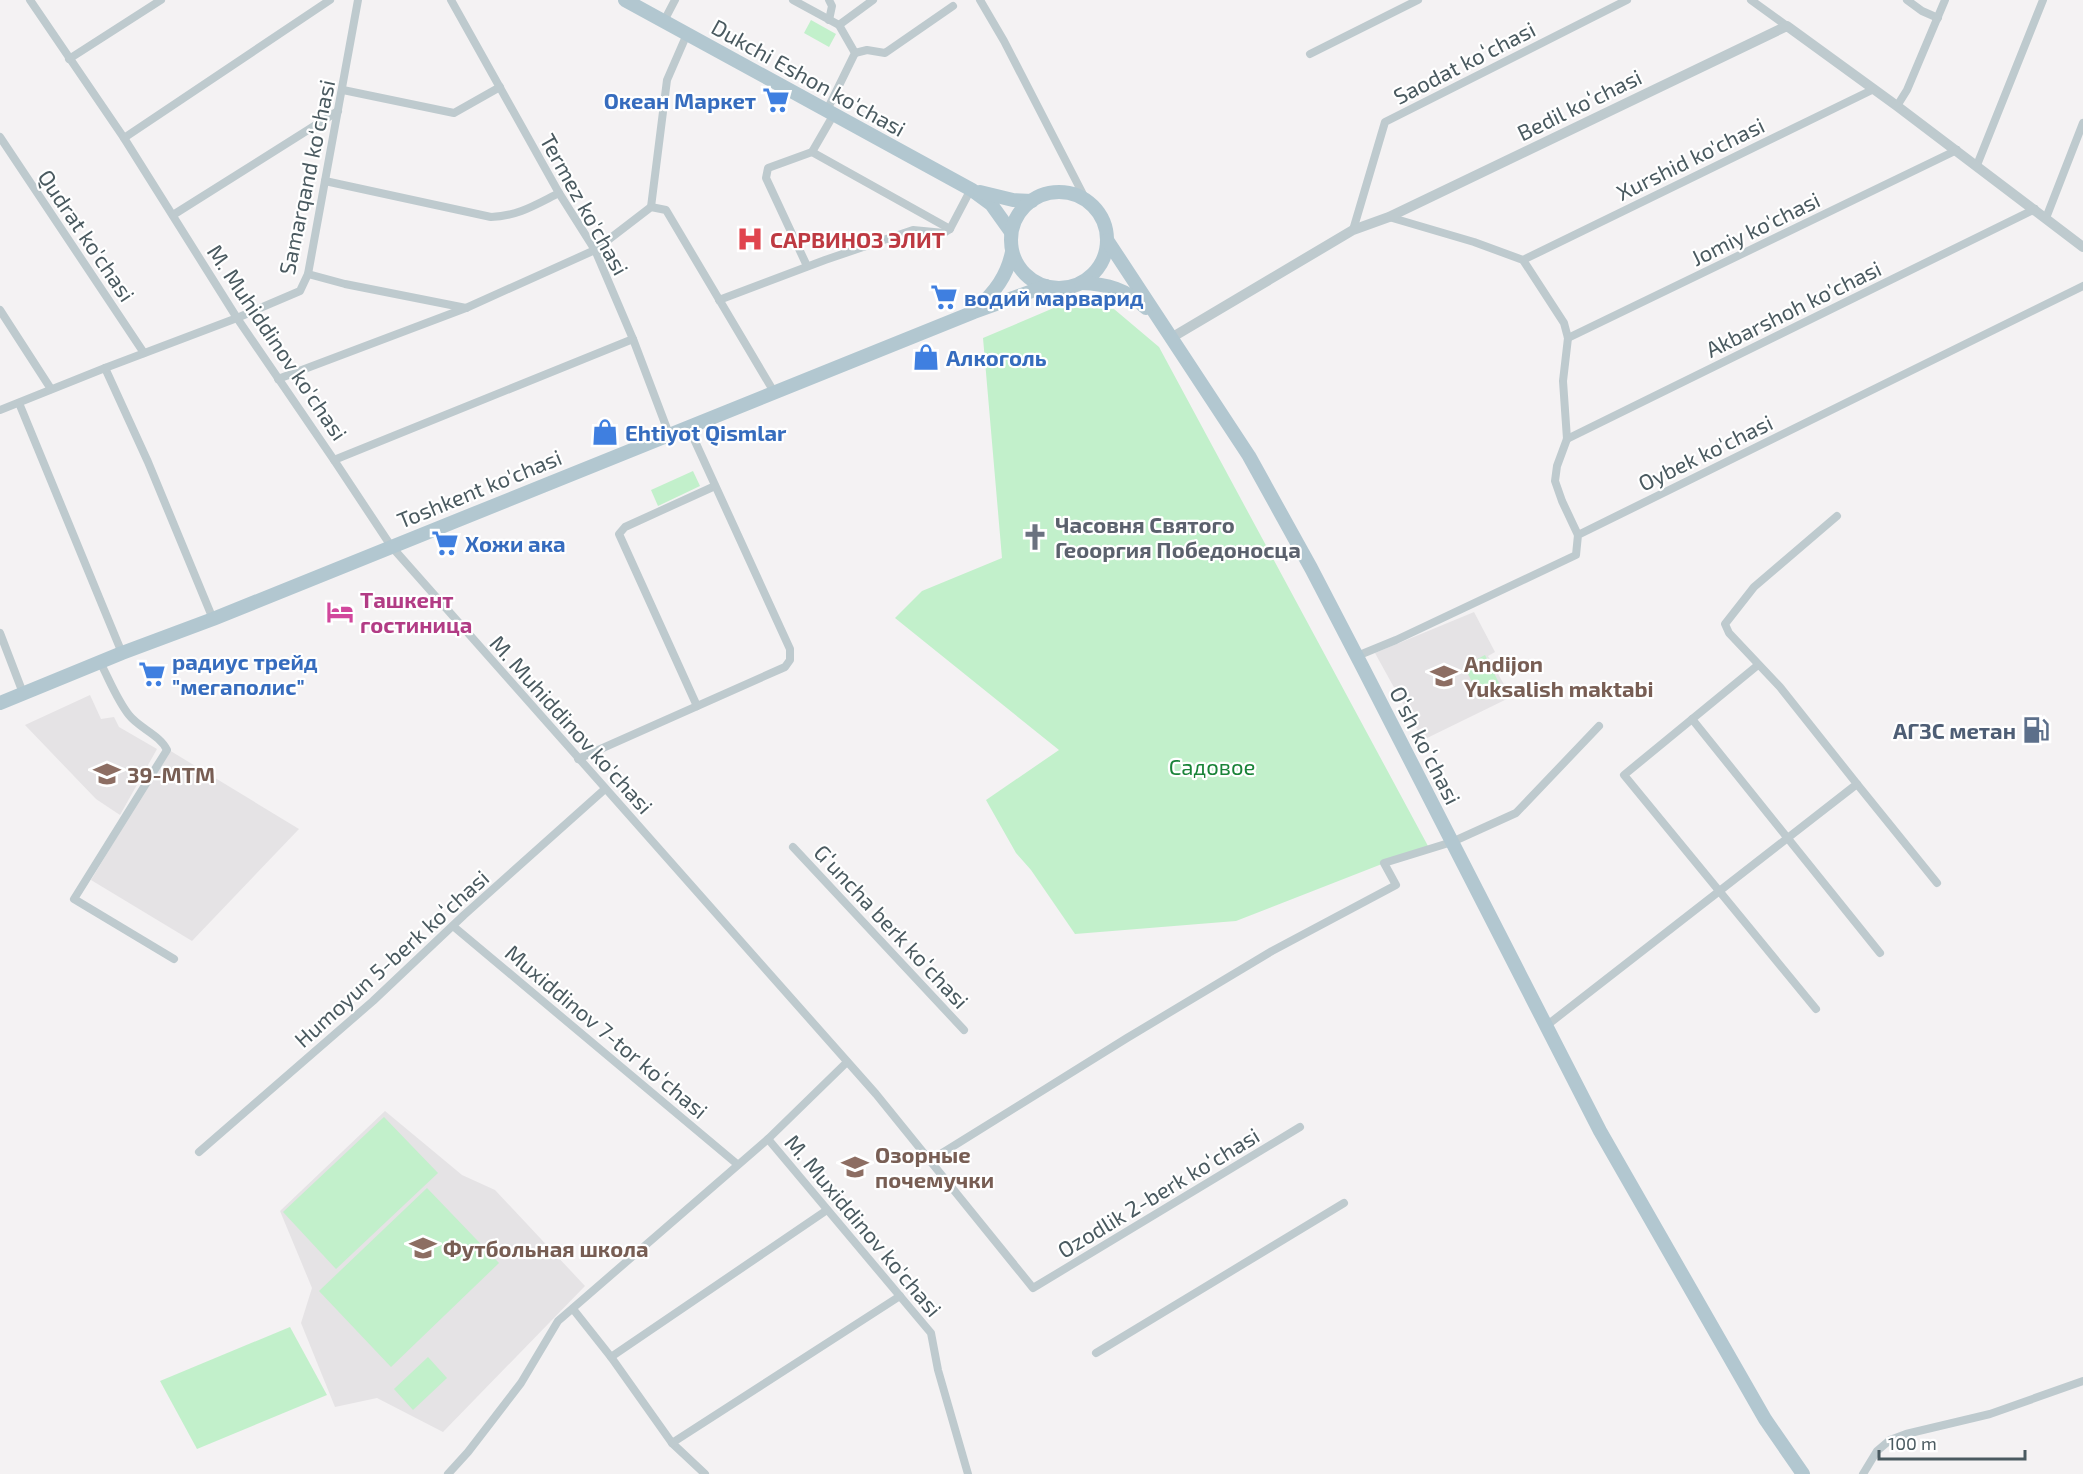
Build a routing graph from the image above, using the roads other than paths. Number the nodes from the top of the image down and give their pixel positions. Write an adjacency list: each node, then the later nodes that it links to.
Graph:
1 (30, 0): 27 (street, M. Muhiddinov ko'chasi)
2 (161, 0): 27 (street)
3 (330, 0): 36 (street)
4 (358, 0): 30 (street, Samarqand ko‘chasi)
5 (451, 0): 28 (street, Termez ko'chasi)
6 (625, 0): 21 (main road, Dukchi Eshon ko'chasi)
7 (675, 0): 21 (street)
8 (793, 0): 20 (street)
9 (829, 0): 20 (street)
10 (873, 0): 22 (street)
11 (980, 0): 44 (street)
12 (1418, 0): 26 (street)
13 (1628, 0): 51 (street, Saodat koʻchasi)
14 (1751, 0): 23 (street)
15 (1907, 0): 19 (street)
16 (1945, 0): 19 (street)
17 (2043, 0): 39 (street)
18 (953, 6): 25 (street)
19 (1938, 18): 31 (street)
20 (829, 20): 22 (street)
21 (663, 21): 24 (main road, Dukchi Eshon ko'chasi)
22 (838, 25): 25 (street)
23 (1787, 26): 29 (street); 48 (street, Bedil koʻchasi)
24 (687, 34): 33 (main road, Dukchi Eshon ko'chasi); 45 (street)
25 (855, 53): 33 (street)
26 (1311, 54)
27 (69, 59): 36 (street, M. Muhiddinov ko'chasi)
28 (500, 87): 30 (street); 42 (street, Termez ko'chasi)
29 (1874, 89): 31 (street); 57 (street, Xurshid ko'chasi)
30 (343, 90): 32 (street, Samarqand ko‘chasi)
31 (1897, 106): 37 (street)
32 (338, 111): 40 (street, Samarqand ko‘chasi); 47 (street)
33 (830, 112): 38 (street); 41 (main road, Dukchi Eshon ko'chasi)
34 (2083, 123): 49 (street)
35 (0, 137): 72 (street, Qudrat ko'chasi)
36 (124, 138): 47 (street, M. Muhiddinov ko'chasi)
37 (1956, 150): 39 (street); 70 (street, Jomiy ko'chasi)
38 (812, 153): 50 (street); 58 (street)
39 (1977, 165): 46 (street)
40 (325, 181): 42 (street); 59 (street, Samarqand ko‘chasi)
41 (972, 190): 43 (main road); 50 (street); 52 (main road)
42 (560, 193): 55 (street, Termez ko'chasi)
43 (1032, 201): 44 (main road); 52 (main road)
44 (1087, 202): 53 (main road)
45 (651, 207): 55 (street); 63 (street)
46 (2035, 209): 49 (street); 81 (street, Akbarshoh ko'chasi)
47 (173, 215): 67 (street, M. Muhiddinov ko'chasi)
48 (1389, 217): 51 (street, Bedil koʻchasi); 57 (street)
49 (2046, 218): 54 (street)
50 (950, 229): 58 (street)
51 (1353, 230): 69 (street, Bedil koʻchasi)
52 (1011, 232): 56 (main road)
53 (1107, 240): 60 (main road); 68 (main road)
54 (2083, 247)
55 (595, 250): 64 (street); 71 (street, Termez ko'chasi)
56 (1012, 250): 61 (main road); 66 (main road)
57 (1523, 260): 70 (street)
58 (807, 266): 63 (street)
59 (308, 274): 64 (street); 67 (street, Samarqand ko‘chasi)
60 (1081, 283): 61 (main road); 68 (main road)
61 (1046, 286): 66 (main road, Toshkent ko'chasi)
62 (2083, 286): 85 (street, Oybek ko'chasi)
63 (719, 300): 76 (street)
64 (466, 308): 74 (street)
65 (0, 310): 75 (street)
66 (974, 312): 76 (main road, Toshkent ko'chasi)
67 (237, 318): 72 (street, Samarqand ko‘chasi); 74 (street, M. Muhiddinov ko'chasi)
68 (1161, 322): 69 (main road, Oʻsh koʻchasi)
69 (1171, 338): 90 (main road, Oʻsh koʻchasi)
70 (1568, 338): 81 (street)
71 (633, 339): 80 (street, Termez ko'chasi); 82 (street)
72 (144, 353): 73 (street, Samarqand ko‘chasi)
73 (105, 368): 75 (street, Samarqand ko‘chasi); 87 (street)
74 (278, 380): 82 (street, M. Muhiddinov ko'chasi)
75 (51, 389): 77 (street, Samarqand ko‘chasi)
76 (774, 392): 79 (main road, Toshkent ko'chasi)
77 (19, 403): 78 (street, Samarqand ko‘chasi); 89 (street)
78 (0, 410)
79 (688, 426): 80 (main road, Toshkent ko'chasi); 83 (street)
80 (669, 434): 86 (main road, Toshkent ko'chasi)
81 (1567, 439): 85 (street)
82 (334, 460): 86 (street, M. Muhiddinov ko'chasi)
83 (715, 486): 95 (street); 95 (street)
84 (1837, 516): 92 (street)
85 (1578, 535): 90 (street)
86 (391, 546): 87 (main road, Toshkent ko'chasi); 98 (street, M. Muhiddinov ko'chasi)
87 (213, 619): 89 (main road, Toshkent ko'chasi)
88 (0, 633): 93 (street)
89 (122, 653): 91 (main road, Toshkent ko'chasi)
90 (1357, 656): 102 (main road, Oʻsh koʻchasi)
91 (100, 662): 93 (main road, Toshkent ko'chasi); 108 (street)
92 (1758, 665): 96 (street); 99 (street)
93 (23, 693): 94 (main road, Toshkent ko'chasi)
94 (0, 703)
95 (697, 706): 98 (street)
96 (1692, 719): 101 (street); 105 (street)
97 (1599, 726): 102 (street)
98 (578, 759): 100 (street, M. Muhiddinov ko'chasi)
99 (1857, 784): 101 (street); 104 (street)
100 (605, 789): 106 (street, Humoyun 5-berk koʻchasi); 112 (street, M. Muhiddinov ko'chasi)
101 (1789, 838): 105 (street); 107 (street)
102 (1452, 842): 110 (main road, Oʻsh koʻchasi); 116 (street)
103 (793, 847): 111 (street, Gʻuncha berk koʻchasi)
104 (1937, 883)
105 (1719, 892): 109 (street); 110 (street)
106 (453, 926): 115 (street, Humoyun 5-berk koʻchasi); 117 (street, Muxiddinov 7-tor koʻchasi)
107 (1880, 953)
108 (174, 959)
109 (1816, 1009)
110 (1546, 1026): 130 (main road, Oʻsh koʻchasi)
111 (964, 1030)
112 (847, 1062): 114 (street); 116 (street, M. Muhiddinov ko'chasi)
113 (1300, 1127): 120 (street, Ozodlik 2-berk koʻchasi)
114 (768, 1139): 117 (street); 119 (street, M. Muxiddinov ko'chasi)
115 (199, 1152)
116 (931, 1160): 120 (street, M. Muhiddinov ko'chasi)
117 (737, 1164): 122 (street)
118 (1344, 1203): 123 (street)
119 (827, 1210): 121 (street, M. Muxiddinov ko'chasi); 124 (street)
120 (1033, 1288)
121 (900, 1296): 126 (street); 129 (street, M. Muxiddinov ko'chasi)
122 (573, 1309): 124 (street); 127 (street)
123 (1096, 1353)
124 (611, 1357): 126 (street)
125 (2083, 1381): 131 (street)
126 (672, 1443): 128 (street)
127 (447, 1474)
128 (705, 1474)
129 (968, 1474)
130 (1803, 1474)
131 (1863, 1474)

